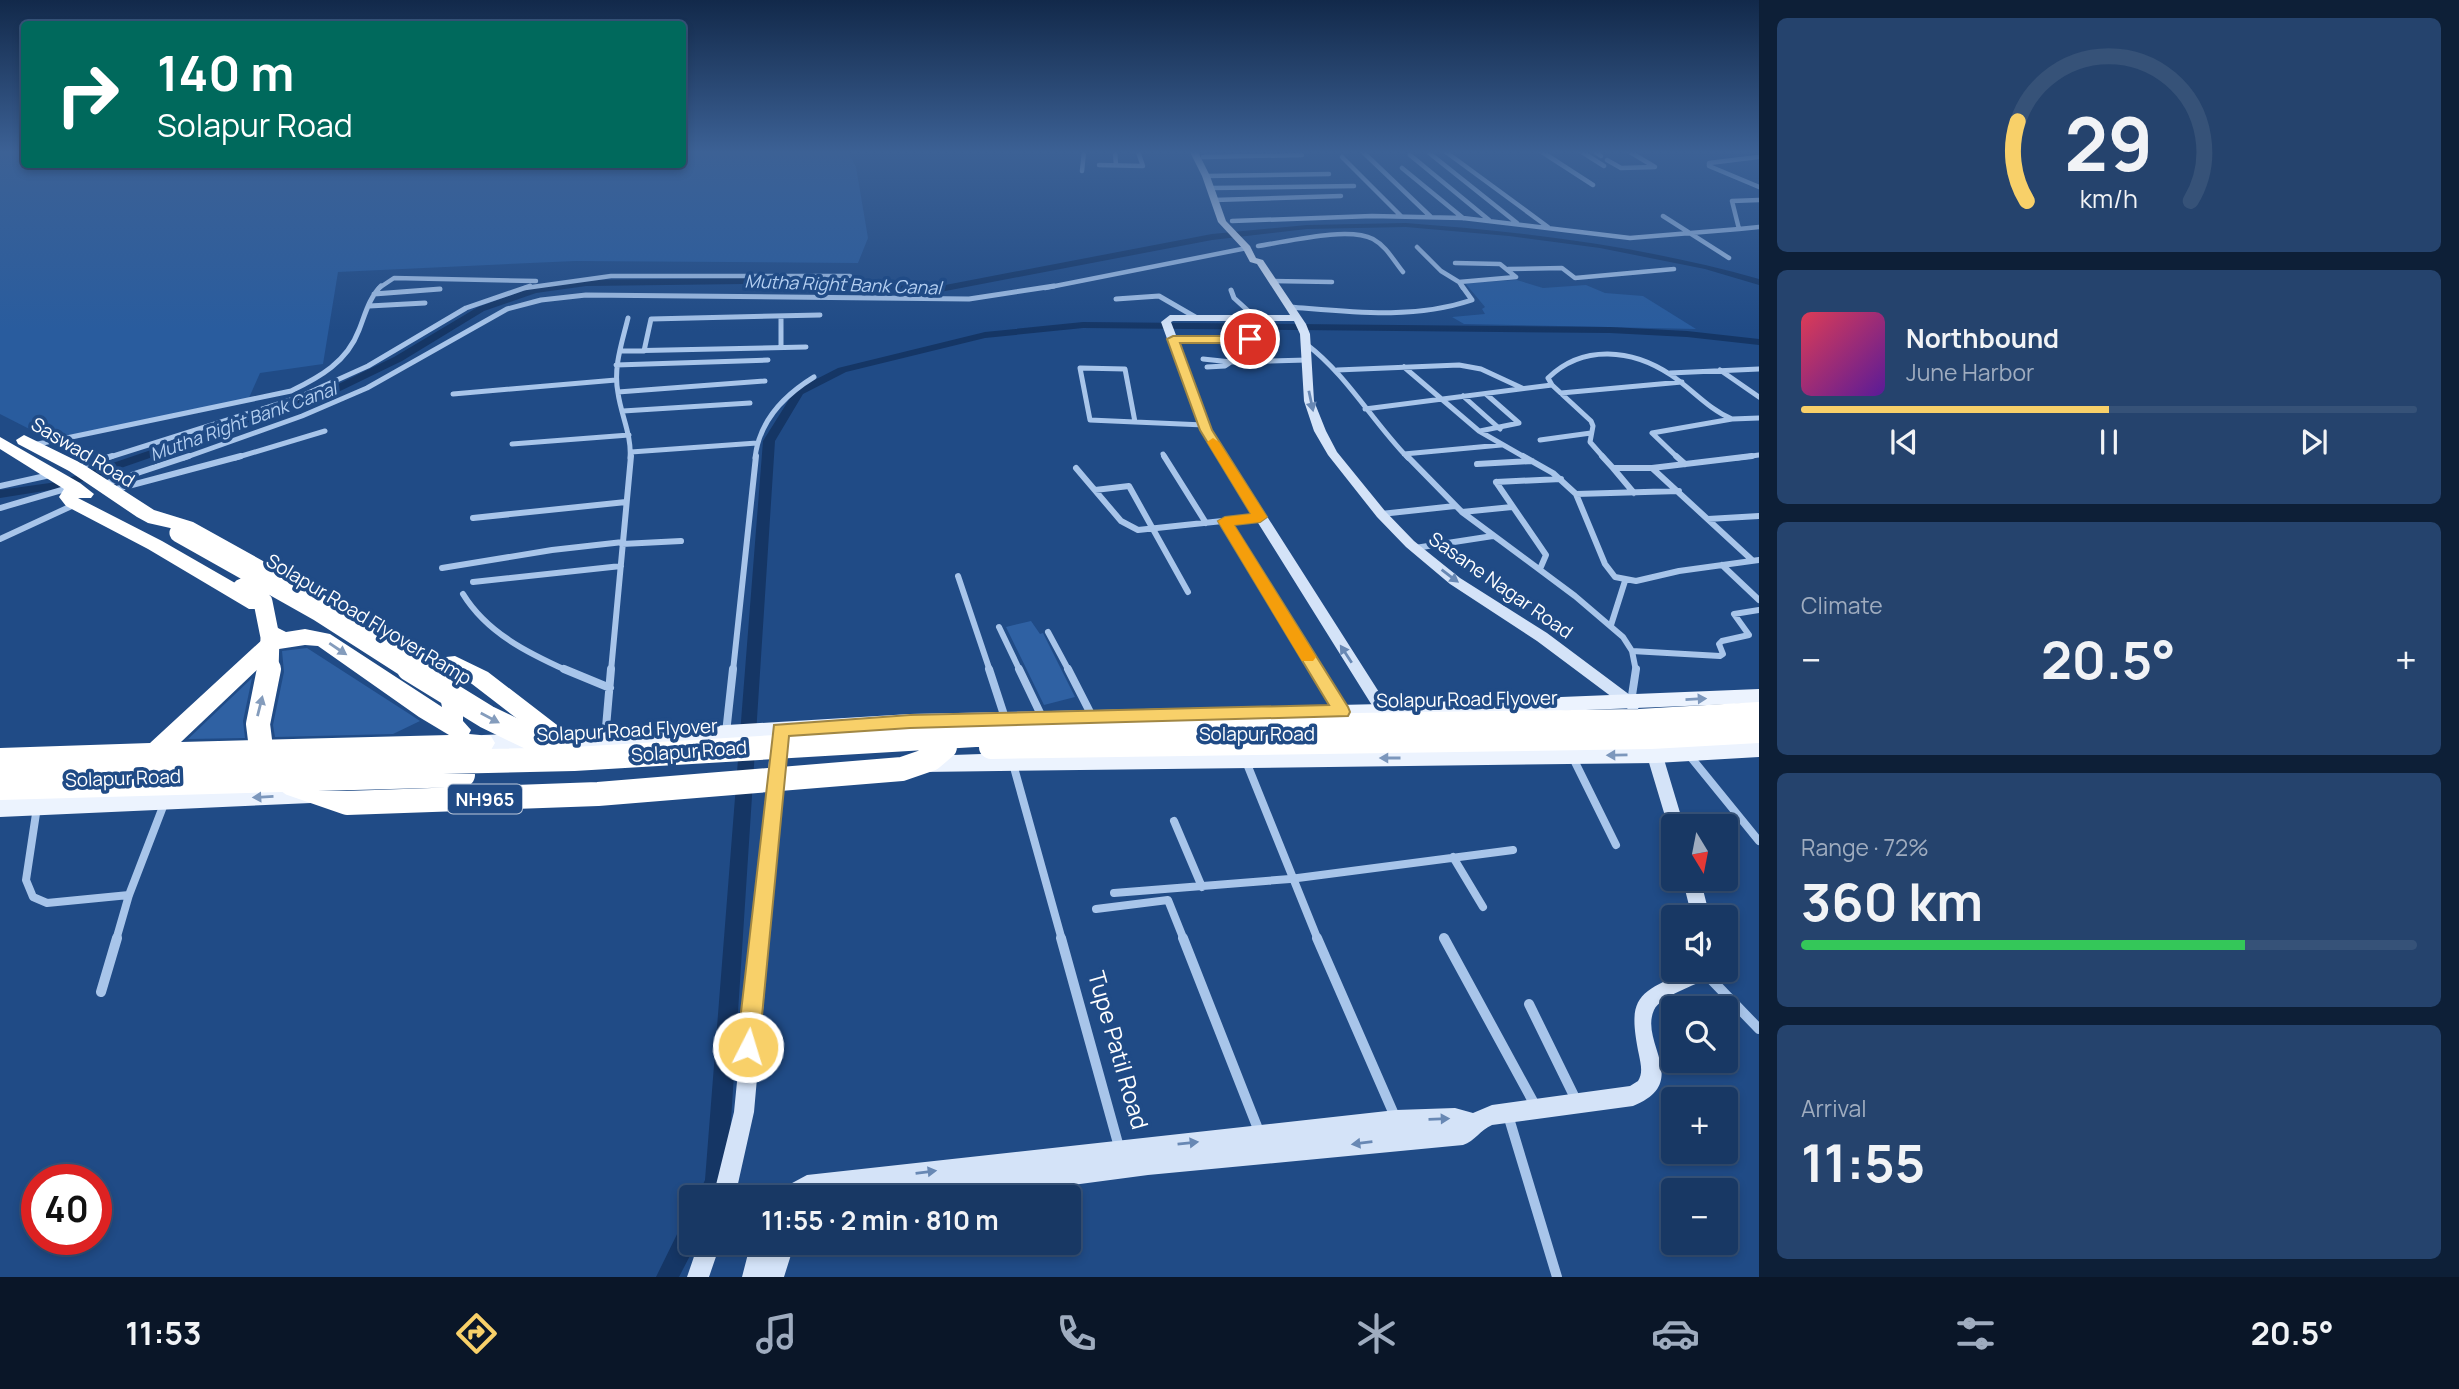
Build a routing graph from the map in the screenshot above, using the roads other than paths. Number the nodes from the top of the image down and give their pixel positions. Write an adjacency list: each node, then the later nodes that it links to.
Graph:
1 (1221, 212): 21 (street)
2 (1227, 212): 15 (street)
3 (1397, 212): 11 (street)
4 (1425, 212): 12 (street)
5 (1455, 212): 13 (street)
6 (1480, 212): 14 (street)
7 (1504, 212): 16 (street)
8 (1527, 212): 17 (street)
9 (1735, 212): 19 (street)
10 (1663, 216): 20 (street)
11 (1402, 217): 12 (street); 15 (street)
12 (1431, 217): 13 (street)
13 (1463, 218): 14 (street)
14 (1490, 220): 16 (street)
15 (1233, 221): 21 (street)
16 (1518, 223): 17 (street)
17 (1549, 228): 20 (street)
18 (1759, 228): 19 (street)
19 (1739, 229): 20 (street)
20 (1691, 233): 23 (street)
21 (1250, 244): 27 (street); 29 (street); 109 (street)
22 (1417, 247): 32 (street)
23 (1729, 258)
24 (1455, 263): 25 (street)
25 (1508, 269): 26 (street); 32 (street)
26 (1674, 269)
27 (1403, 272)
28 (850, 276): 30 (street)
29 (1272, 281): 31 (street); 39 (street)
30 (546, 282): 35 (street); 77 (street)
31 (1332, 282)
32 (1459, 282): 39 (street)
33 (440, 289): 35 (street)
34 (1231, 290): 44 (street)
35 (374, 294): 38 (street)
36 (1115, 299): 43 (street)
37 (425, 303): 38 (street)
38 (369, 306): 70 (street)
39 (1290, 307): 45 (street); 46 (street)
40 (820, 315): 41 (street)
41 (781, 316): 49 (street); 52 (street)
42 (628, 318): 51 (street)
43 (1197, 318): 44 (street); 47 (street)
44 (1256, 318): 45 (street)
45 (1285, 321): 46 (street); 46 (street)
46 (1301, 331): 54 (street, Sasane Nagar Road); 60 (street)
47 (1173, 339): 48 (street); 85 (street)
48 (1250, 339)
49 (780, 347): 50 (street); 52 (street)
50 (806, 347)
51 (620, 351): 52 (street); 57 (street)
52 (644, 351)
53 (768, 359): 57 (street)
54 (1307, 360): 55 (street); 121 (street, Sasane Nagar Road, one-way to 121)
55 (1204, 361): 56 (street); 63 (street)
56 (1196, 364)
57 (616, 365): 65 (street)
58 (1404, 367): 60 (street); 69 (street); 78 (street)
59 (1759, 369): 61 (street)
60 (1337, 370): 80 (street)
61 (1720, 370): 62 (street); 76 (street)
62 (1669, 373): 67 (street); 68 (street)
63 (1211, 376)
64 (814, 377): 94 (street)
65 (616, 380): 71 (street); 73 (street)
66 (765, 382): 71 (street)
67 (1682, 382): 72 (street); 83 (street)
68 (1552, 385): 69 (street); 72 (street)
69 (1522, 388): 74 (street)
70 (291, 391): 77 (street); 96 (street)
71 (618, 392): 81 (street)
72 (1561, 393): 90 (street)
73 (453, 394)
74 (1486, 394): 75 (street); 87 (street)
75 (1463, 396): 78 (street); 87 (street)
76 (1759, 397)
77 (297, 398): 109 (street)
78 (1442, 398): 80 (street); 89 (street)
79 (750, 404): 81 (street)
80 (1364, 409): 100 (street)
81 (623, 411): 91 (street)
82 (1759, 418): 83 (street)
83 (1732, 419): 104 (street)
84 (1135, 422): 84 (street); 85 (street)
85 (1204, 425): 123 (street)
86 (0, 428): 96 (highway, Saswad Road / NH965)
87 (1500, 429): 89 (street)
88 (325, 431): 109 (street)
89 (1479, 431): 97 (street)
90 (1591, 433): 92 (street); 106 (street)
91 (629, 435): 95 (street); 98 (street)
92 (1540, 440)
93 (0, 442): 109 (highway, Saswad Road / NH965)
94 (757, 443): 98 (street); 164 (street)
95 (512, 444)
96 (32, 445): 109 (highway, Saswad Road / NH965)
97 (1502, 445): 100 (street); 102 (street)
98 (631, 452): 115 (street)
99 (1163, 454): 127 (street)
100 (1404, 454): 116 (street)
101 (1759, 455): 104 (street)
102 (1533, 461): 103 (street); 108 (street)
103 (1477, 464)
104 (1685, 464): 107 (street)
105 (1076, 468): 111 (street)
106 (1613, 468): 107 (street); 113 (street)
107 (1652, 468): 112 (street)
108 (1561, 479): 114 (street); 118 (street)
109 (79, 483): 110 (street); 117 (street); 120 (highway, Saswad Road / NH965); 130 (street); 149 (highway, NH965); 167 (highway, NH965, one-way to 109, bridge)
110 (0, 486)
111 (1095, 490): 128 (street); 128 (street)
112 (1679, 491): 113 (street); 125 (street)
113 (1634, 493): 114 (street)
114 (1576, 494): 140 (street)
115 (626, 502): 124 (street); 132 (street)
116 (1455, 506): 119 (street); 121 (street)
117 (0, 508)
118 (1513, 508): 119 (street); 138 (street)
119 (1462, 512): 129 (street)
120 (144, 513): 151 (highway, NH965); 169 (highway, Solapur Road Flyover Ramp / NH965, one-way to 169, bridge)
121 (1381, 514): 133 (street, Sasane Nagar Road)
122 (1759, 516): 125 (street)
123 (1260, 517): 126 (street); 155 (street, one-way to 123)
124 (473, 518)
125 (1708, 519): 134 (street)
126 (1225, 521): 127 (street); 156 (street)
127 (1206, 523): 128 (street)
128 (1154, 529): 142 (street)
129 (1493, 536): 133 (street); 138 (street)
130 (0, 539)
131 (681, 541): 132 (street)
132 (623, 543): 136 (street); 137 (street)
133 (1415, 548): 154 (street, Sasane Nagar Road, one-way to 154)
134 (1756, 560): 135 (street)
135 (1722, 565): 140 (street); 144 (street)
136 (621, 566): 141 (street); 152 (street)
137 (442, 568)
138 (1540, 569): 146 (street)
139 (958, 576): 160 (street, Tupe Patil Road)
140 (1625, 581): 146 (street)
141 (472, 582)
142 (1188, 592)
143 (463, 594): 152 (street)
144 (1759, 600)
145 (1759, 610): 150 (street)
146 (1611, 625): 150 (street)
147 (999, 627): 159 (street)
148 (1048, 632): 158 (street)
149 (273, 642): 161 (highway, one-way to 161); 170 (highway)
150 (1632, 651): 154 (street)
151 (434, 666): 161 (highway, NH965); 169 (highway)
152 (610, 688): 165 (street)
153 (1759, 696): 154 (main road, Solapur Road, one-way to 153)
154 (1631, 702): 155 (main road, Solapur Road); 172 (street)
155 (1383, 711): 156 (main road, Solapur Road)
156 (1342, 712): 158 (main road, Solapur Road)
157 (1759, 714): 169 (highway, Solapur Road Flyover, bridge)
158 (1093, 716): 159 (main road, Solapur Road)
159 (1042, 718): 160 (main road, Solapur Road)
160 (1006, 719): 162 (main road, Solapur Road); 176 (street, Tupe Patil Road)
161 (451, 725): 166 (highway)
162 (780, 730): 164 (main road, Solapur Road); 177 (street)
163 (1759, 731): 167 (highway, Solapur Road Flyover, bridge)
164 (731, 733): 165 (main road, Solapur Road)
165 (605, 740): 169 (main road, Solapur Road)
166 (483, 743): 169 (main road, Solapur Road); 170 (highway, Solapur Road); 180 (highway)
167 (945, 747): 179 (highway, Solapur Road Flyover, bridge)
168 (1759, 749): 171 (main road, Solapur Road)
169 (568, 750): 178 (highway, Solapur Road Flyover, bridge)
170 (156, 752): 174 (highway, Solapur Road)
171 (1688, 753): 172 (main road, Solapur Road); 186 (street)
172 (1656, 755): 173 (main road, Solapur Road, one-way to 173); 184 (street)
173 (1572, 756): 175 (main road, Solapur Road, one-way to 175); 187 (street)
174 (0, 757)
175 (1244, 759): 176 (main road, Solapur Road); 190 (street)
176 (1012, 761): 177 (main road, Solapur Road); 208 (street, Tupe Patil Road)
177 (769, 770): 180 (main road, Solapur Road); 209 (street)
178 (0, 772)
179 (0, 788)
180 (467, 789): 181 (main road, Solapur Road, one-way to 181)
181 (165, 801): 182 (main road, Solapur Road); 193 (street)
182 (37, 807): 183 (main road, Solapur Road); 193 (street)
183 (0, 808)
184 (1673, 814)
185 (1174, 821): 191 (street)
186 (1759, 841)
187 (1616, 845)
188 (1513, 850): 189 (street)
189 (1453, 858): 190 (street); 194 (street)
190 (1291, 878): 191 (street); 205 (street)
191 (1202, 887): 192 (street)
192 (1114, 893)
193 (129, 895): 199 (street)
194 (1483, 907)
195 (1096, 909): 207 (street)
196 (1444, 938): 203 (street)
197 (1680, 982): 202 (street)
198 (1714, 982): 201 (street)
199 (102, 992)
200 (1529, 1004): 202 (street)
201 (1759, 1029)
202 (1578, 1104): 203 (street)
203 (1538, 1110): 204 (street)
204 (1507, 1115): 206 (street); 218 (street)
205 (1396, 1120): 206 (street, one-way to 206); 207 (street)
206 (1473, 1123): 207 (street, one-way to 207)
207 (1263, 1144): 208 (street)
208 (1123, 1159): 210 (street, Tupe Patil Road, one-way to 208); 211 (street)
209 (727, 1185)
210 (898, 1185)
211 (972, 1185)
212 (706, 1255): 215 (street)
213 (759, 1255): 216 (street)
214 (780, 1255): 217 (street)
215 (698, 1277)
216 (753, 1277)
217 (773, 1277)
218 (1557, 1277)

